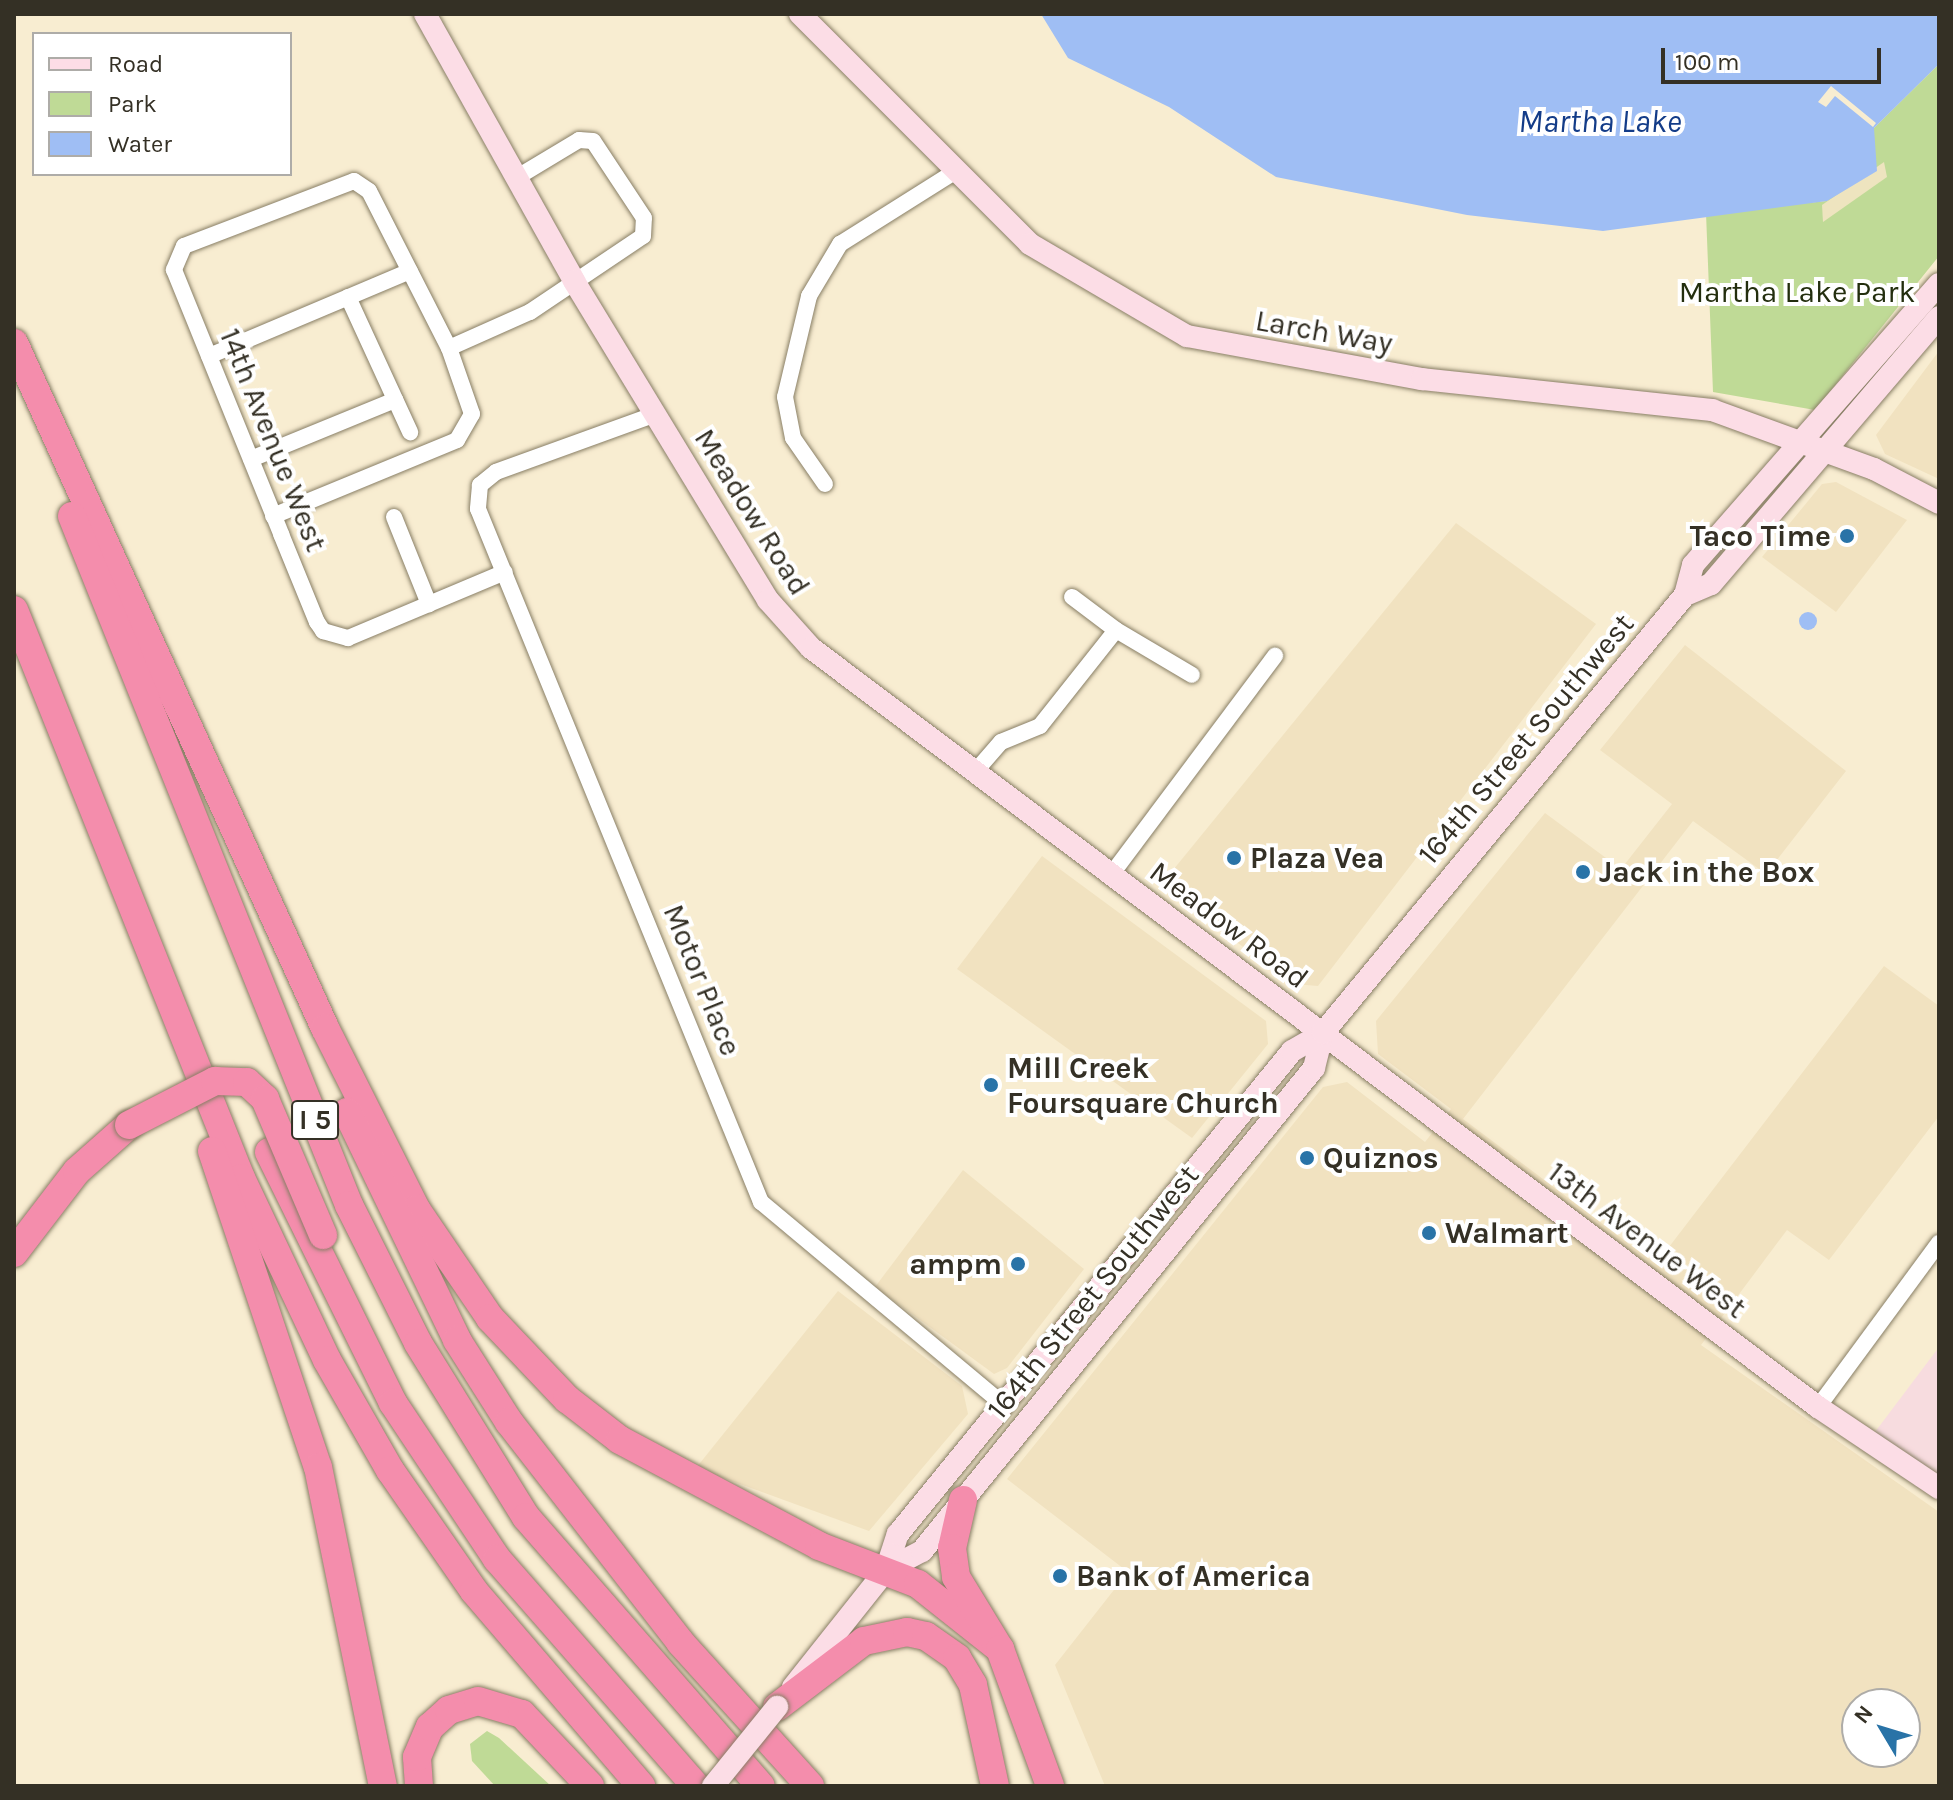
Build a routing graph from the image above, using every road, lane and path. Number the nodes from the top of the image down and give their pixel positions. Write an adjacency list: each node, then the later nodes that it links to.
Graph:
1 (425, 14): 4 (street, Meadow Road)
2 (800, 14): 3 (street, Larch Way)
3 (956, 171): 17 (street, Larch Way); 20 (street)
4 (516, 178): 6 (street, Meadow Road); 6 (street)
5 (410, 271): 8 (street); 11 (street); 12 (street, 14th Avenue West)
6 (574, 281): 11 (street); 15 (street, Meadow Road)
7 (1939, 284): 17 (street, 164th Street Southwest)
8 (348, 297): 12 (street); 14 (street)
9 (1939, 317): 18 (street, 164th Street Southwest)
10 (14, 343): 34 (highway)
11 (449, 348): 22 (street)
12 (209, 356): 19 (street, 14th Avenue West)
13 (14, 370): 53 (highway, I 5)
14 (395, 400): 16 (street); 19 (street)
15 (656, 414): 24 (street, Motor Place); 32 (street, Meadow Road)
16 (410, 432)
17 (1801, 441): 18 (street, Larch Way); 25 (street, 164th Street Southwest)
18 (1824, 452): 21 (street, Larch Way); 25 (street, 164th Street Southwest)
19 (251, 459): 22 (street, 14th Avenue West)
20 (825, 484)
21 (1939, 503)
22 (273, 516): 27 (street, 14th Avenue West)
23 (394, 517): 27 (street)
24 (505, 572): 27 (street); 40 (street, Motor Place)
25 (1685, 595): 36 (street, 164th Street Southwest)
26 (1072, 597): 29 (street)
27 (429, 604)
28 (14, 610): 35 (highway)
29 (1116, 630): 31 (street); 32 (street)
30 (1275, 656): 33 (street)
31 (1192, 675)
32 (974, 773): 33 (street, Meadow Road)
33 (1111, 875): 36 (street, Meadow Road)
34 (254, 878): 44 (highway); 54 (highway)
35 (163, 986): 47 (highway); 50 (highway)
36 (1323, 1033): 40 (street, 164th Street Southwest); 41 (street, 13th Avenue West); 43 (street, 164th Street Southwest)
37 (200, 1088): 39 (highway, bridge); 51 (highway); 52 (highway, bridge)
38 (1939, 1243): 41 (street)
39 (14, 1253)
40 (1004, 1405): 44 (street, 164th Street Southwest)
41 (1818, 1407): 42 (street, 13th Avenue West)
42 (1939, 1488)
43 (963, 1500): 44 (street, 164th Street Southwest); 45 (highway)
44 (886, 1570): 45 (highway); 46 (street, 164th Street Southwest)
45 (1000, 1649): 56 (highway)
46 (777, 1707): 52 (street, 164th Street Southwest, bridge); 55 (highway)
47 (383, 1786)
48 (419, 1786): 49 (highway)
49 (590, 1786)
50 (641, 1786)
51 (696, 1786)
52 (714, 1786)
53 (761, 1786)
54 (810, 1786)
55 (995, 1786)
56 (1050, 1786)

